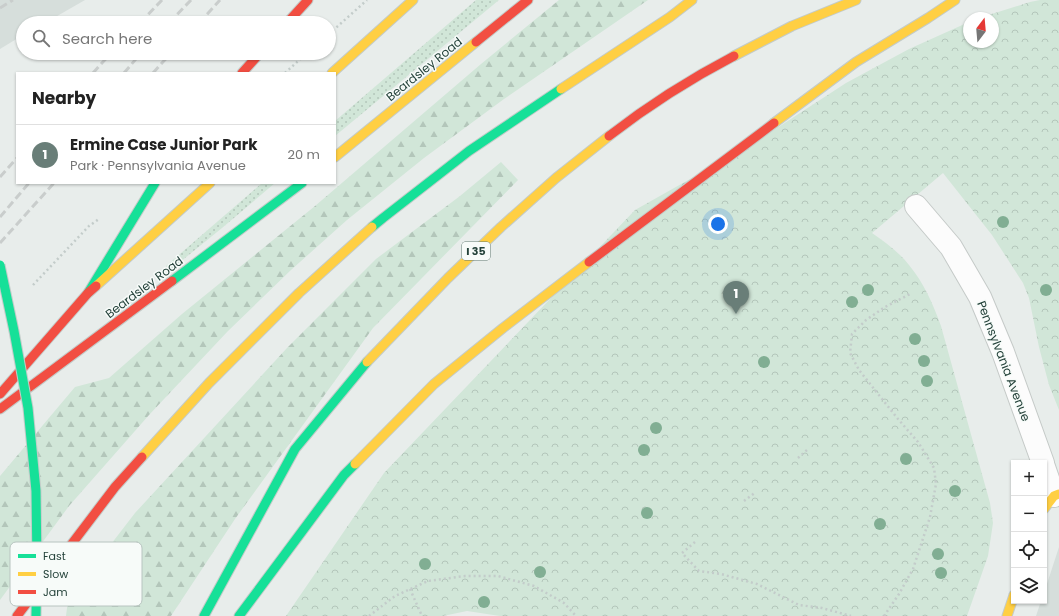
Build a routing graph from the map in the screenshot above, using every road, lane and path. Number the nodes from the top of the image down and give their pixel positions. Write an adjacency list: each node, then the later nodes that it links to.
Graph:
1 (308, 0): 9 (main road)
2 (367, 0): 11 (path)
3 (413, 0): 16 (main road)
4 (528, 0): 17 (main road, Beardsley Road)
5 (692, 0): 10 (main road)
6 (856, 0): 45 (main road, I 35)
7 (954, 0): 46 (main road)
8 (702, 3): 10 (main road)
9 (293, 16)
10 (670, 17): 37 (main road)
11 (336, 28)
12 (254, 60): 14 (main road)
13 (299, 60): 15 (path)
14 (243, 72)
15 (286, 72)
16 (333, 72)
17 (336, 155)
18 (154, 184): 25 (main road)
19 (209, 184): 25 (main road)
20 (301, 184): 28 (main road, Beardsley Road)
21 (916, 206): 31 (street, Pennsylvania Avenue)
22 (101, 218): 24 (path)
23 (0, 265): 36 (main road, bridge)
24 (32, 286)
25 (88, 293): 27 (main road)
26 (912, 293): 51 (path)
27 (0, 394)
28 (0, 409)
29 (808, 449): 30 (path)
30 (798, 458)
31 (1041, 460)
32 (1047, 479): 34 (street)
33 (756, 492): 35 (path)
34 (1052, 500)
35 (744, 501)
36 (37, 542)
37 (73, 542)
38 (695, 542): 50 (path)
39 (410, 589): 47 (path); 48 (path); 49 (path)
40 (1011, 604): 52 (main road)
41 (24, 606): 43 (main road)
42 (36, 606): 44 (main road, bridge)
43 (17, 616)
44 (36, 616)
45 (204, 616)
46 (238, 616)
47 (369, 616)
48 (422, 616)
49 (576, 616)
50 (851, 616)
51 (884, 616)
52 (1007, 616)

